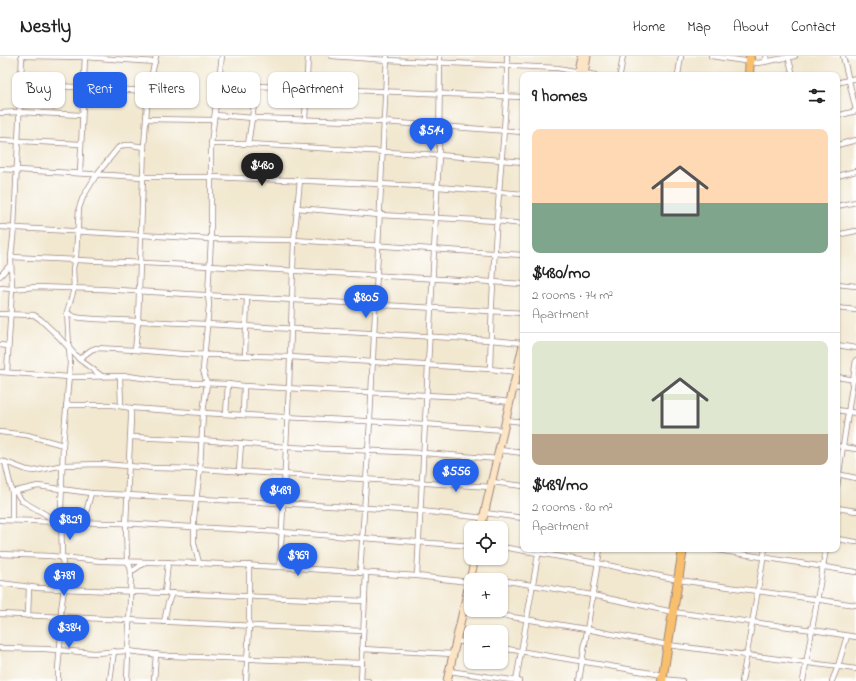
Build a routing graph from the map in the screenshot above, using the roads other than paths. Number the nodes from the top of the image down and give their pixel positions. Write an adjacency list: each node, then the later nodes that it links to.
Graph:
1 (22, 56): 16 (street); 24 (street)
2 (156, 56): 20 (street)
3 (222, 56): 27 (street)
4 (308, 56): 28 (street)
5 (332, 56): 18 (street)
6 (440, 56): 22 (street)
7 (507, 56): 23 (street)
8 (581, 56): 30 (street)
9 (587, 56): 31 (street)
10 (623, 56): 32 (street)
11 (681, 56): 33 (street)
12 (711, 56): 19 (street)
13 (767, 56): 21 (street)
14 (795, 56): 17 (street)
15 (843, 56): 37 (street)
16 (85, 57): 20 (street); 25 (street)
17 (788, 57): 21 (street); 35 (street)
18 (387, 58): 22 (street); 40 (street)
19 (750, 59): 21 (street); 34 (highway)
20 (155, 62): 26 (street)
21 (764, 62)
22 (440, 63): 23 (street); 41 (street)
23 (507, 66): 29 (street); 42 (street)
24 (21, 72)
25 (85, 72)
26 (153, 72)
27 (220, 72)
28 (308, 72)
29 (573, 72)
30 (581, 72)
31 (582, 72)
32 (620, 72)
33 (678, 72)
34 (750, 72)
35 (791, 72)
36 (856, 78): 37 (street)
37 (849, 80): 38 (street); 50 (street)
38 (840, 82)
39 (358, 91): 40 (street)
40 (385, 92): 41 (street); 59 (street)
41 (440, 94): 42 (street); 60 (street)
42 (506, 96): 43 (street); 61 (street)
43 (520, 97)
44 (19, 108): 51 (street)
45 (83, 108): 53 (street)
46 (147, 108): 57 (street)
47 (216, 108): 55 (street)
48 (254, 108): 56 (street)
49 (306, 108): 58 (street)
50 (856, 111): 54 (street)
51 (19, 112): 52 (street); 53 (street); 65 (street)
52 (0, 113)
53 (82, 115): 66 (street)
54 (840, 115)
55 (215, 117): 56 (street); 57 (street); 67 (street)
56 (253, 118): 58 (street); 68 (street)
57 (146, 119): 70 (street)
58 (305, 120): 59 (street)
59 (384, 122): 60 (street); 71 (street)
60 (439, 126): 61 (street); 72 (street)
61 (504, 130): 62 (street); 73 (street)
62 (520, 132)
63 (0, 140): 65 (street)
64 (856, 140): 69 (street)
65 (18, 142): 66 (street); 76 (street)
66 (81, 144): 78 (street)
67 (211, 144): 68 (street); 82 (street)
68 (248, 144): 71 (street)
69 (840, 144)
70 (144, 147): 79 (street); 81 (street)
71 (382, 152): 72 (street); 84 (street)
72 (439, 155): 73 (street); 85 (street)
73 (502, 160): 74 (street); 86 (street)
74 (520, 162)
75 (0, 169): 76 (street)
76 (16, 170): 78 (street); 96 (street)
77 (856, 171): 80 (street)
78 (80, 173): 79 (street)
79 (97, 174): 81 (street); 98 (street)
80 (840, 175)
81 (143, 177): 82 (street); 99 (street)
82 (211, 177): 83 (street); 101 (street)
83 (300, 180): 84 (street); 90 (street)
84 (381, 184): 85 (street); 91 (street)
85 (438, 187): 86 (street); 92 (street)
86 (499, 192): 87 (street); 93 (street)
87 (520, 194)
88 (856, 202): 89 (street)
89 (840, 205)
90 (297, 208): 91 (street); 102 (street)
91 (379, 215): 92 (street); 103 (street)
92 (436, 217): 93 (street); 104 (street)
93 (497, 221): 94 (street); 105 (street)
94 (520, 224)
95 (0, 228): 96 (street)
96 (14, 228): 98 (street); 107 (street)
97 (856, 231): 100 (street)
98 (77, 232): 99 (street); 108 (street)
99 (141, 234): 101 (street); 109 (street)
100 (840, 234)
101 (211, 239): 102 (street); 111 (street)
102 (294, 240): 103 (street); 112 (street)
103 (378, 246): 104 (street); 114 (street)
104 (434, 249): 105 (street); 115 (street)
105 (495, 252): 106 (street); 116 (street)
106 (520, 255)
107 (11, 257): 108 (street); 110 (street)
108 (75, 260): 109 (street); 122 (street)
109 (141, 263): 111 (street); 123 (street)
110 (11, 264): 113 (street); 121 (street)
111 (210, 266): 112 (street); 124 (street)
112 (294, 271): 114 (street); 126 (street)
113 (0, 276)
114 (377, 276): 115 (street); 127 (street)
115 (432, 279): 116 (street); 128 (street)
116 (493, 282): 117 (street); 130 (street)
117 (520, 284)
118 (840, 284): 119 (street)
119 (856, 286)
120 (0, 288): 121 (street)
121 (12, 289): 122 (street); 135 (street)
122 (74, 289): 123 (street); 132 (street)
123 (139, 292): 124 (street); 136 (street)
124 (208, 295): 125 (street); 137 (street)
125 (247, 298): 126 (street); 138 (street)
126 (292, 300): 127 (street); 139 (street)
127 (375, 305): 128 (street); 140 (street)
128 (431, 308): 130 (street); 141 (street)
129 (840, 308): 131 (street)
130 (492, 310): 133 (street); 142 (street)
131 (856, 310)
132 (67, 312): 136 (street); 148 (street)
133 (520, 313)
134 (0, 314): 135 (street)
135 (10, 314): 146 (street); 148 (street)
136 (138, 322): 137 (street); 149 (street)
137 (207, 324): 138 (street); 150 (street)
138 (246, 327): 139 (street); 151 (street)
139 (291, 329): 140 (street); 152 (street)
140 (374, 334): 141 (street); 156 (street)
141 (429, 336): 142 (street); 157 (street)
142 (490, 340): 143 (street); 158 (street)
143 (520, 344)
144 (0, 345): 146 (street)
145 (840, 345): 147 (street)
146 (8, 346): 160 (street)
147 (856, 348)
148 (69, 349): 154 (street); 162 (street)
149 (135, 350): 150 (street); 154 (street)
150 (204, 354): 151 (street); 167 (street)
151 (245, 356): 152 (street)
152 (290, 357): 156 (street); 170 (street)
153 (520, 358): 161 (street)
154 (79, 359): 163 (street)
155 (856, 360): 166 (street)
156 (372, 362): 157 (street); 173 (street)
157 (428, 366): 158 (street); 174 (street)
158 (490, 369): 161 (street)
159 (0, 372): 160 (street)
160 (7, 372): 162 (street)
161 (517, 372): 171 (street)
162 (69, 377): 163 (street); 176 (street)
163 (103, 377): 164 (street)
164 (120, 378): 167 (street); 177 (street)
165 (840, 378): 166 (street)
166 (855, 380): 180 (street)
167 (207, 383): 168 (street); 181 (street)
168 (228, 384): 169 (street); 183 (street)
169 (244, 386): 170 (street); 184 (street)
170 (289, 388): 173 (street); 185 (street)
171 (513, 388): 172 (street); 175 (street)
172 (520, 389)
173 (372, 393): 174 (street); 187 (street)
174 (426, 396): 175 (street); 189 (street)
175 (510, 402): 186 (street)
176 (66, 405): 177 (street); 195 (street)
177 (121, 406): 178 (street)
178 (131, 408): 181 (street); 192 (street)
179 (840, 410): 180 (street)
180 (849, 412): 182 (street); 198 (street)
181 (203, 413): 183 (street); 193 (street)
182 (856, 413)
183 (226, 414): 184 (street)
184 (243, 415): 185 (street)
185 (288, 417): 187 (street); 197 (street)
186 (506, 420): 188 (street); 190 (street)
187 (370, 422): 189 (street); 200 (street)
188 (520, 422)
189 (425, 424): 190 (street); 202 (street)
190 (504, 430): 201 (street)
191 (0, 432): 195 (street)
192 (130, 437): 193 (street); 208 (street)
193 (202, 440): 194 (street); 209 (street)
194 (241, 443): 197 (street); 210 (street)
195 (63, 445): 207 (street)
196 (840, 446): 198 (street)
197 (286, 447): 200 (street); 212 (street)
198 (843, 447): 199 (street); 206 (street)
199 (856, 449)
200 (368, 450): 202 (street); 214 (street)
201 (500, 450): 203 (street); 204 (street)
202 (424, 453): 204 (street); 215 (street)
203 (520, 453)
204 (498, 459): 216 (street)
205 (2, 462): 207 (street); 219 (street)
206 (840, 463)
207 (64, 465): 208 (street); 218 (street)
208 (129, 465): 209 (street); 221 (street)
209 (200, 469): 210 (street); 222 (street)
210 (239, 472): 212 (street)
211 (840, 474): 213 (street)
212 (284, 475): 214 (street); 223 (street)
213 (856, 478)
214 (366, 480): 215 (street); 225 (street)
215 (422, 482): 216 (street); 227 (street)
216 (491, 484): 217 (street); 228 (street)
217 (520, 486)
218 (62, 489): 219 (street); 220 (street); 233 (street)
219 (13, 492): 231 (street); 232 (street)
220 (91, 493): 221 (street); 235 (street)
221 (128, 494): 222 (street); 236 (street)
222 (196, 499): 223 (street); 237 (street)
223 (283, 504): 225 (street); 238 (street)
224 (840, 508): 226 (street)
225 (365, 509): 227 (street); 239 (street)
226 (856, 511)
227 (421, 512): 228 (street); 241 (street)
228 (484, 515): 229 (street); 234 (street)
229 (520, 518)
230 (0, 520): 231 (street)
231 (12, 520): 232 (street)
232 (54, 521): 233 (street)
233 (61, 521): 235 (street); 254 (street)
234 (483, 521)
235 (87, 523): 236 (street)
236 (126, 524): 237 (street); 256 (street)
237 (194, 528): 238 (street); 259 (street)
238 (282, 532): 239 (street); 263 (street)
239 (363, 538): 241 (street); 266 (street)
240 (840, 539): 242 (street)
241 (419, 541): 243 (street); 268 (street)
242 (856, 542)
243 (464, 545)
244 (508, 548): 245 (street)
245 (520, 549)
246 (539, 552): 273 (street)
247 (544, 552): 260 (street)
248 (599, 552): 260 (street)
249 (683, 552): 270 (highway)
250 (728, 552): 255 (street)
251 (764, 552): 255 (street)
252 (825, 552): 262 (street)
253 (0, 554): 254 (street)
254 (62, 557): 256 (street); 275 (street)
255 (763, 558): 262 (street); 276 (street)
256 (127, 562): 257 (street); 264 (street)
257 (145, 562): 258 (street); 264 (street)
258 (168, 562): 259 (street); 278 (street)
259 (199, 563): 261 (street)
260 (597, 563): 270 (street); 280 (street)
261 (249, 565): 263 (street); 281 (street)
262 (823, 566): 265 (street); 282 (street)
263 (280, 567): 266 (street)
264 (131, 572): 277 (street)
265 (856, 572)
266 (360, 573): 267 (street)
267 (366, 574): 268 (street); 283 (street)
268 (417, 576): 269 (street)
269 (464, 579)
270 (679, 580): 276 (street); 287 (highway)
271 (508, 581): 273 (street)
272 (0, 583): 274 (street)
273 (533, 585): 280 (street); 291 (street)
274 (29, 587): 275 (street); 289 (street)
275 (64, 589): 277 (street); 290 (street)
276 (758, 590): 282 (street); 294 (street)
277 (129, 592): 278 (street); 292 (street)
278 (165, 593): 279 (street)
279 (172, 593): 281 (street); 293 (street)
280 (592, 595): 287 (street); 296 (street)
281 (249, 596): 283 (street); 295 (street)
282 (818, 599): 285 (street); 297 (street)
283 (365, 601): 298 (street)
284 (464, 605): 286 (street)
285 (856, 605)
286 (463, 609): 291 (street); 301 (street)
287 (673, 612): 294 (street); 303 (highway)
288 (0, 614): 289 (street)
289 (28, 616): 290 (street)
290 (62, 618): 292 (street); 307 (street)
291 (527, 619): 296 (street); 310 (street)
292 (128, 621): 293 (street); 309 (street)
293 (164, 622): 295 (street)
294 (752, 623): 297 (street); 313 (street)
295 (249, 627): 298 (street); 314 (street)
296 (586, 629): 303 (street); 315 (street)
297 (812, 630): 299 (street); 316 (street)
298 (363, 631): 305 (street)
299 (847, 636): 300 (street); 318 (street)
300 (856, 637)
301 (456, 641): 302 (street); 312 (street)
302 (464, 642)
303 (668, 644): 313 (street); 321 (highway)
304 (0, 648): 307 (street)
305 (362, 649): 312 (street); 317 (street)
306 (508, 649): 310 (street)
307 (60, 651): 308 (street); 322 (street)
308 (114, 651): 309 (street); 323 (street)
309 (128, 651): 311 (street); 324 (street)
310 (521, 651): 315 (street); 330 (street)
311 (156, 654): 314 (street); 325 (street)
312 (453, 654): 320 (street)
313 (747, 655): 316 (street); 334 (street)
314 (247, 658): 317 (street); 326 (street)
315 (581, 661): 321 (street); 332 (street)
316 (806, 662): 318 (street); 335 (street)
317 (362, 663): 327 (street)
318 (838, 666): 319 (street); 336 (street)
319 (856, 669)
320 (449, 671): 329 (street); 330 (street)
321 (662, 678): 333 (street)
322 (58, 681)
323 (110, 681)
324 (127, 681)
325 (154, 681)
326 (246, 681)
327 (361, 681): 328 (street)
328 (368, 681)
329 (447, 681)
330 (516, 681): 331 (street)
331 (519, 681)
332 (579, 681)
333 (682, 681)
334 (742, 681)
335 (803, 681)
336 (832, 681)

